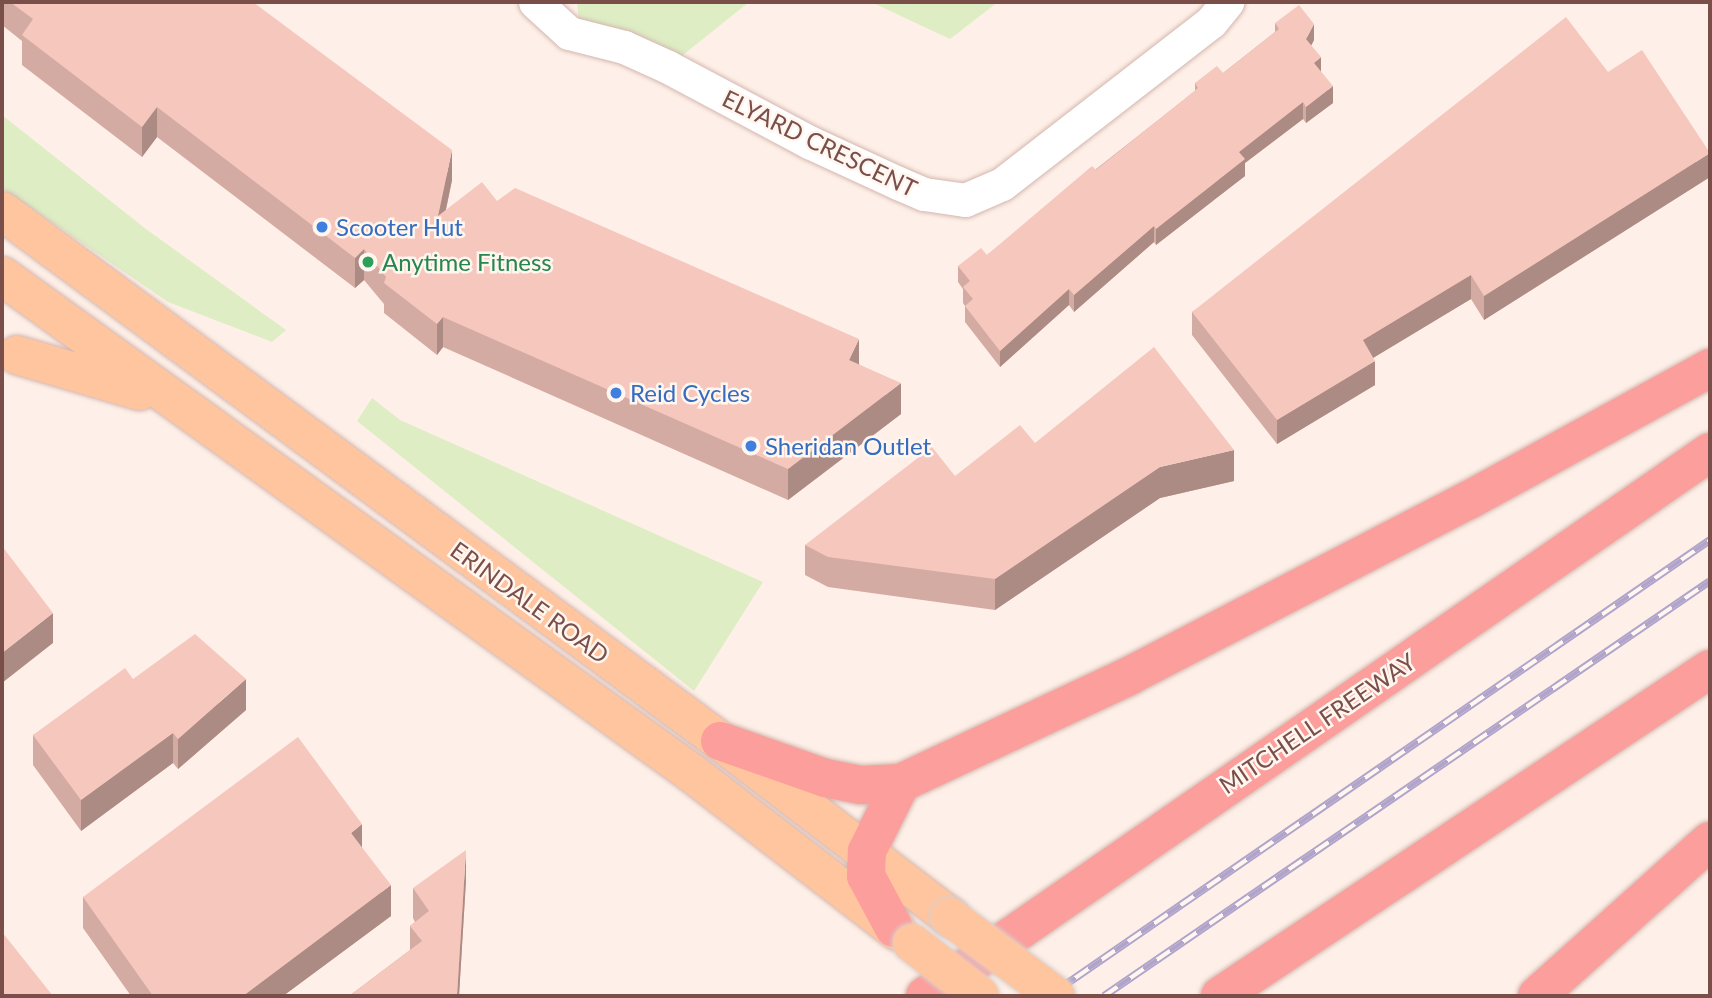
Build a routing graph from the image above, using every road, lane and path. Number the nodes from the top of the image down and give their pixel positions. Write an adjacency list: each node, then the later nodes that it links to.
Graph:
1 (535, 2): 2 (street, ELYARD CRESCENT)
2 (1227, 2)
3 (2, 211): 10 (main road, ERINDALE ROAD)
4 (2, 276): 7 (main road, ERINDALE ROAD)
5 (17, 355): 7 (main road)
6 (1710, 368): 11 (highway)
7 (187, 409): 14 (main road, ERINDALE ROAD)
8 (1710, 452): 15 (highway, MITCHELL FREEWAY)
9 (1710, 669): 18 (highway)
10 (720, 741): 11 (highway); 13 (main road, ERINDALE ROAD)
11 (901, 783): 13 (highway)
12 (1710, 841): 19 (highway)
13 (867, 851): 14 (highway); 17 (main road, ERINDALE ROAD, bridge)
14 (903, 936): 16 (main road, ERINDALE ROAD, bridge)
15 (925, 996)
16 (980, 996)
17 (1055, 996)
18 (1220, 996)
19 (1536, 996)

